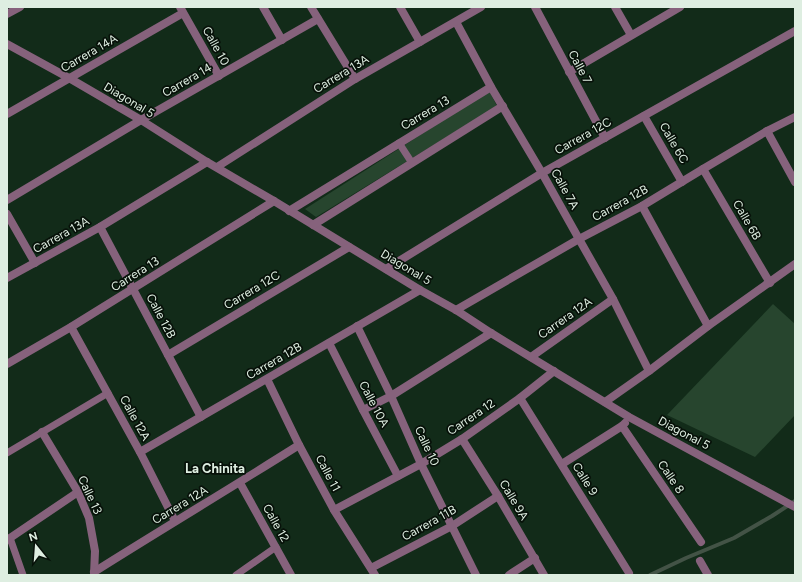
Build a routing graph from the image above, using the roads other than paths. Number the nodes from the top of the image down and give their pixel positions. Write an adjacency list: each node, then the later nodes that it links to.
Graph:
1 (20, 7): 10 (street)
2 (263, 7): 15 (street)
3 (311, 7): 11 (street)
4 (400, 7): 16 (street)
5 (481, 7): 12 (street, Carrera 13A)
6 (535, 7): 18 (street, Calle 7)
7 (615, 7): 14 (street)
8 (680, 7): 14 (street)
9 (182, 10): 19 (street, Calle 10); 20 (street, Carrera 14A)
10 (7, 14)
11 (318, 20): 15 (street, Carrera 14); 21 (street)
12 (456, 22): 16 (street, Carrera 13A); 22 (street, Calle 7A)
13 (795, 31): 25 (street, Carrera 12C)
14 (631, 35): 18 (street)
15 (282, 40): 19 (street, Carrera 14)
16 (420, 42): 21 (street, Carrera 13A)
17 (7, 44): 20 (street, Diagonal 5)
18 (569, 72): 29 (street, Calle 7)
19 (219, 76): 27 (street, Carrera 14)
20 (69, 78): 24 (street, Carrera 14A); 27 (street, Diagonal 5)
21 (355, 79): 33 (street, Carrera 13A)
22 (491, 87): 23 (street, Calle 7A); 30 (street, Carrera 13)
23 (503, 106): 32 (street); 35 (street, Calle 7A)
24 (7, 114)
25 (644, 116): 29 (street, Carrera 12C); 36 (street, Calle 6C)
26 (795, 116): 28 (street, Carrera 12B)
27 (141, 120): 31 (street, Diagonal 5); 38 (street, Carrera 14)
28 (767, 131): 34 (street, Carrera 12B); 37 (street)
29 (605, 138): 35 (street, Carrera 12C)
30 (399, 143): 32 (lane); 41 (street, Carrera 13)
31 (207, 162): 33 (street, Diagonal 5); 44 (street, Carrera 13A)
32 (412, 163): 43 (street)
33 (217, 167): 39 (street, Diagonal 5)
34 (703, 169): 36 (street, Carrera 12B); 51 (street, Calle 6B)
35 (542, 173): 45 (street, Calle 7A); 49 (street, Carrera 12C)
36 (682, 182): 40 (street, Carrera 12B)
37 (795, 182)
38 (7, 200)
39 (274, 202): 41 (street, Diagonal 5); 52 (street, Carrera 13)
40 (642, 206): 45 (street, Carrera 12B); 57 (street)
41 (289, 211): 43 (street, Diagonal 5)
42 (7, 214): 47 (street)
43 (313, 225): 46 (street, Diagonal 5)
44 (100, 227): 47 (street, Carrera 13A); 52 (street, Calle 12B)
45 (579, 239): 54 (street, Calle 7A); 55 (street, Carrera 12B)
46 (348, 247): 49 (street, Diagonal 5); 61 (street, Carrera 12C)
47 (35, 263): 50 (street, Carrera 13A)
48 (795, 264): 51 (street)
49 (386, 269): 53 (street, Diagonal 5)
50 (7, 278)
51 (770, 283): 57 (street)
52 (132, 289): 58 (street, Carrera 13); 61 (street, Calle 12B)
53 (420, 290): 55 (street, Diagonal 5); 56 (street, Carrera 12B)
54 (613, 299): 62 (street, Carrera 12A); 65 (street, Calle 7A)
55 (456, 310): 59 (street, Diagonal 5)
56 (357, 326): 60 (street, Carrera 12B); 68 (street, Calle 10)
57 (708, 326): 65 (street)
58 (70, 327): 63 (street, Carrera 13); 67 (street, Calle 12A)
59 (491, 333): 62 (street, Diagonal 5); 68 (street)
60 (329, 343): 66 (street, Carrera 12B); 71 (street, Calle 10A)
61 (168, 355): 72 (street, Calle 12B)
62 (531, 357): 64 (street, Diagonal 5)
63 (7, 364)
64 (554, 371): 69 (street, Carrera 12); 70 (street, Diagonal 5)
65 (649, 371): 70 (street)
66 (267, 379): 72 (street, Carrera 12B); 77 (street, Calle 11)
67 (108, 393): 75 (lane); 78 (street, Calle 12A)
68 (391, 396): 71 (street); 80 (street, Calle 10)
69 (520, 398): 76 (street, Carrera 12); 81 (street, Calle 9)
70 (605, 402): 73 (street, Diagonal 5)
71 (363, 410): 82 (street, Calle 10A)
72 (201, 417): 78 (street, Carrera 12B)
73 (629, 417): 74 (street); 86 (street, Diagonal 5)
74 (622, 426): 81 (street); 91 (street, Calle 8)
75 (42, 432): 79 (lane); 84 (street, Calle 13)
76 (462, 439): 80 (street, Carrera 12); 85 (street, Calle 9A)
77 (299, 445): 83 (street, Carrera 12A); 87 (street, Calle 11)
78 (140, 452): 88 (street, Calle 12A)
79 (7, 453)
80 (422, 464): 82 (street, Carrera 12); 89 (street, Calle 10)
81 (562, 464): 97 (street, Calle 9)
82 (398, 476): 87 (street, Carrera 12)
83 (240, 483): 88 (street, Carrera 12A); 92 (street, Calle 12)
84 (78, 492): 90 (street); 96 (street, Calle 13)
85 (498, 496): 89 (street, Carrera 11B); 93 (street, Calle 9A)
86 (795, 506)
87 (334, 510): 95 (street, Calle 11)
88 (175, 521): 96 (street, Carrera 12A)
89 (452, 526): 95 (street, Carrera 11B); 101 (street, Calle 10)
90 (8, 539): 98 (lane)
91 (701, 542)
92 (276, 547): 99 (lane); 100 (street, Calle 12)
93 (534, 558): 102 (street); 103 (street, Calle 9A)
94 (700, 561): 104 (street)
95 (373, 572)
96 (94, 573)
97 (630, 573)
98 (23, 575)
99 (236, 575)
100 (291, 575)
101 (476, 575)
102 (509, 575)
103 (544, 575)
104 (708, 575)

